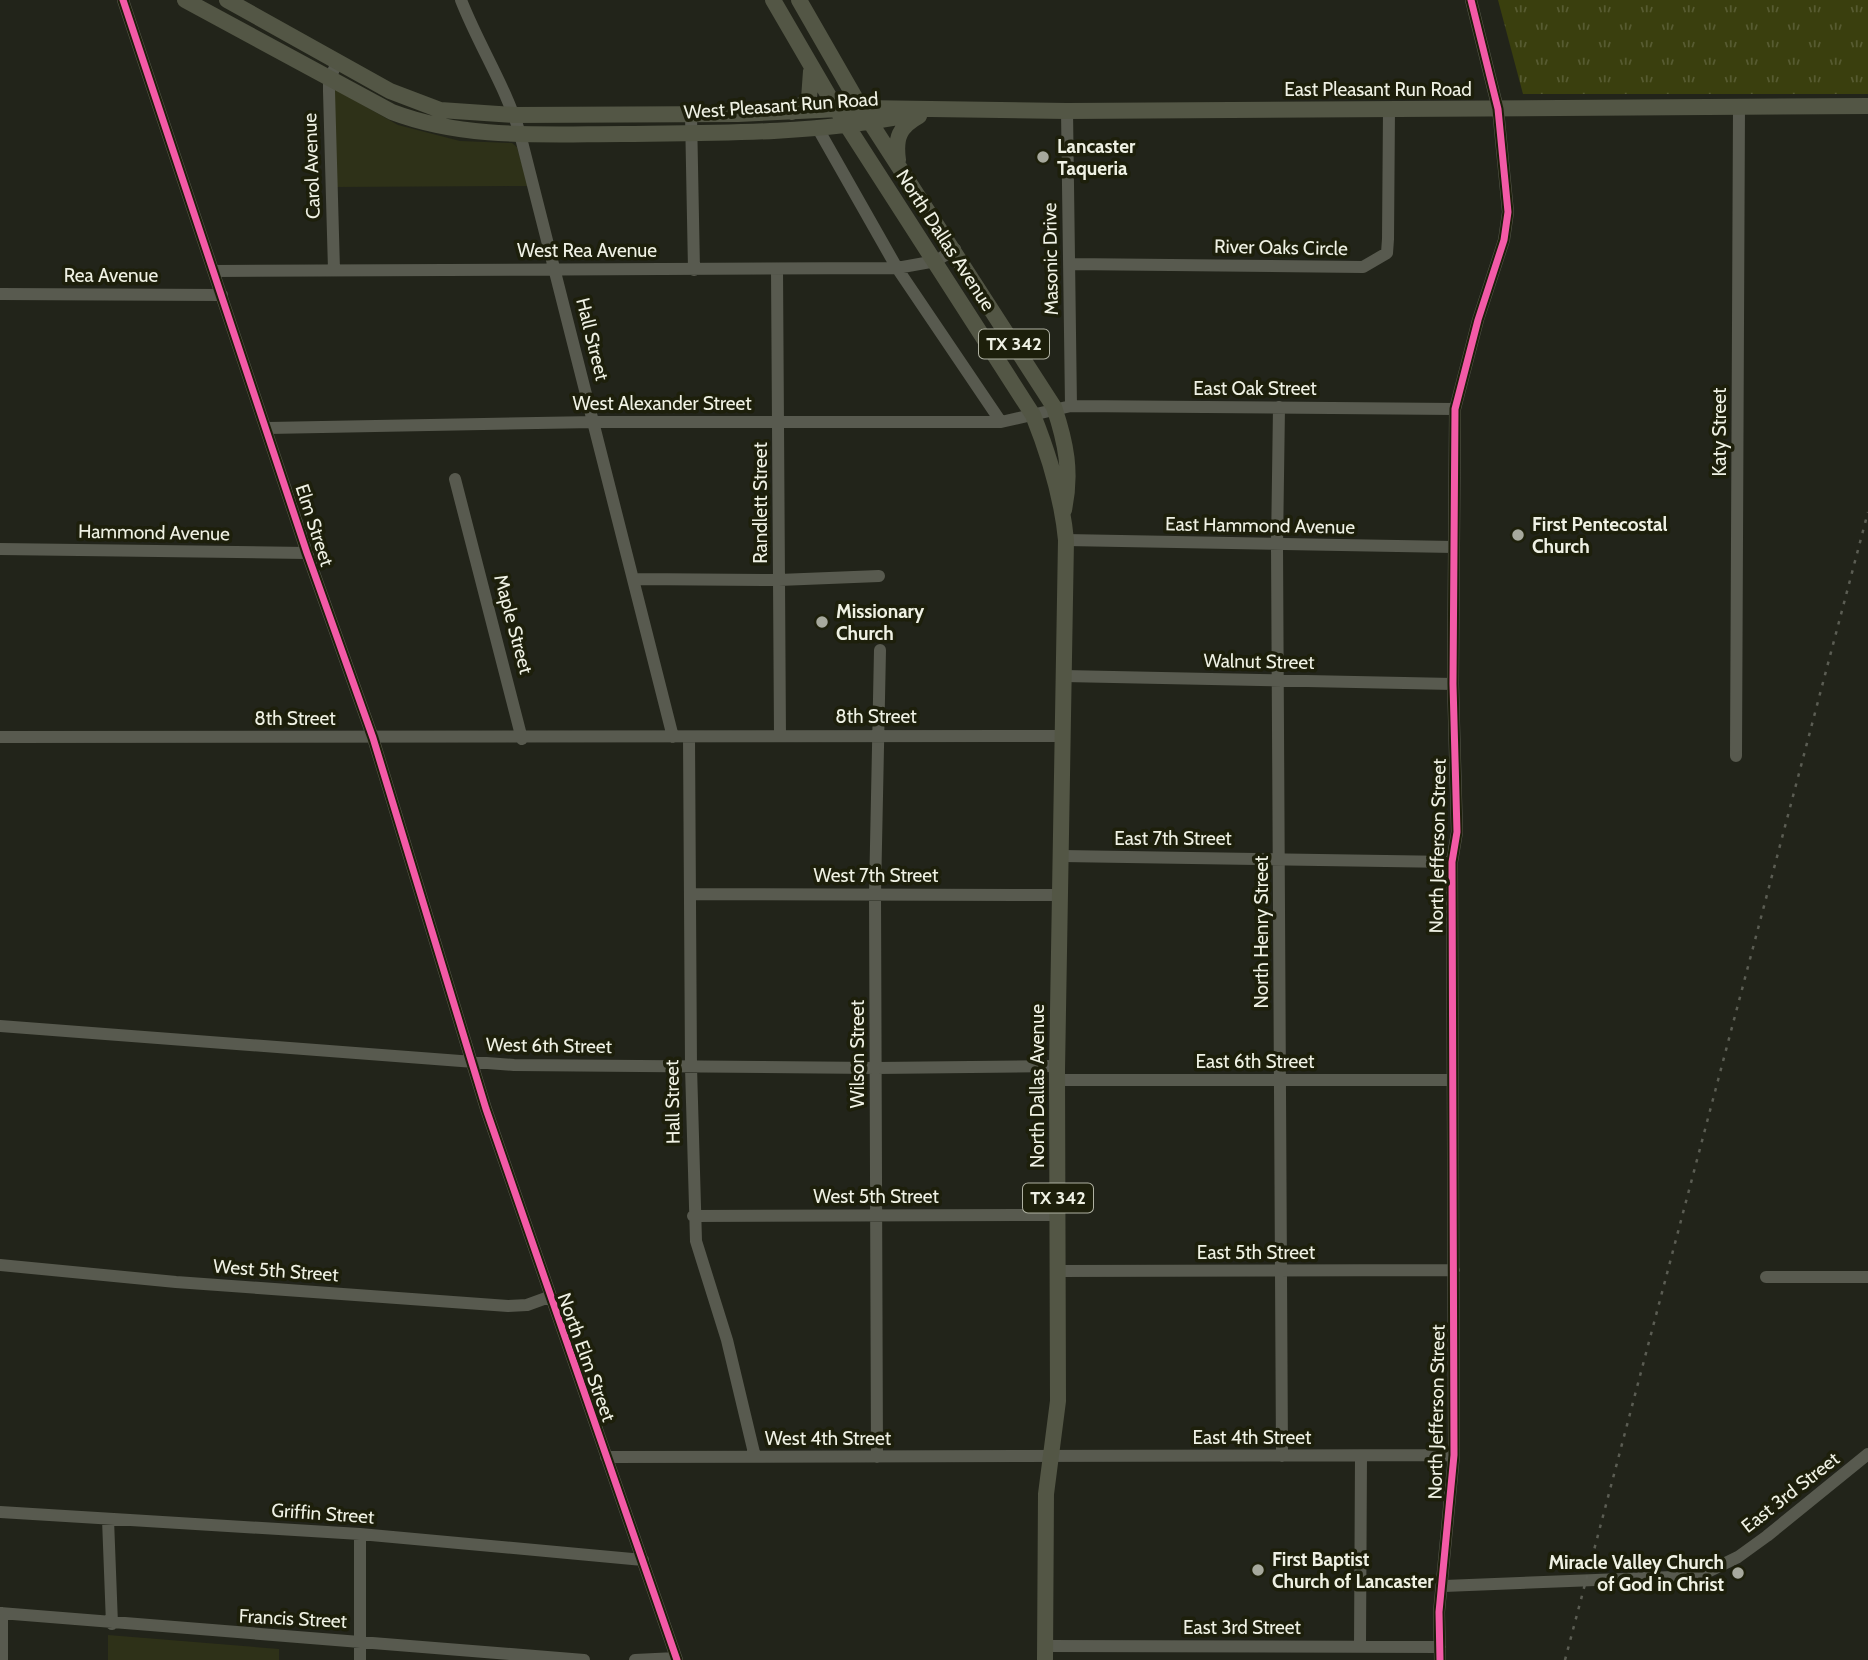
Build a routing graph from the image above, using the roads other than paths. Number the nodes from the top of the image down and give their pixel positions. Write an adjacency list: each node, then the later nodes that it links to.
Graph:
1 (123, 0): 36 (street, Elm Street)
2 (185, 0): 10 (main road, West Pleasant Run Road)
3 (227, 0): 8 (main road, West Pleasant Run Road)
4 (461, 0): 21 (street, Hall Street)
5 (773, 0): 9 (main road, North Dallas Avenue / TX 342)
6 (799, 0): 13 (main road, North Dallas Avenue / TX 342)
7 (1471, 0): 15 (street, North Jefferson Street)
8 (337, 64): 10 (street, Carol Avenue); 21 (main road, West Pleasant Run Road)
9 (811, 69): 16 (main road, North Dallas Avenue / TX 342); 19 (main road)
10 (329, 80): 26 (main road, West Pleasant Run Road); 32 (street, Carol Avenue)
11 (1868, 106): 12 (main road, East Pleasant Run Road)
12 (1739, 107): 15 (main road, East Pleasant Run Road); 70 (street, Katy Street)
13 (861, 108): 16 (main road, West Pleasant Run Road); 17 (main road, West Pleasant Run Road); 22 (main road, North Dallas Avenue / TX 342)
14 (1389, 109): 15 (main road, East Pleasant Run Road); 18 (main road, East Pleasant Run Road); 30 (street, River Oaks Circle)
15 (1498, 109): 42 (street, North Jefferson Street)
16 (837, 110): 19 (main road, West Pleasant Run Road); 23 (main road, North Dallas Avenue / TX 342)
17 (931, 111): 18 (main road, East Pleasant Run Road); 22 (main road, West Pleasant Run Road); 27 (main road)
18 (1067, 111): 30 (street, Masonic Drive)
19 (792, 112): 20 (main road, West Pleasant Run Road)
20 (691, 114): 21 (main road, West Pleasant Run Road); 25 (street)
21 (514, 115): 26 (street, Hall Street)
22 (872, 123): 23 (main road, West Pleasant Run Road); 27 (main road, North Dallas Avenue / TX 342)
23 (847, 125): 24 (main road, West Pleasant Run Road); 29 (main road, North Dallas Avenue / TX 342)
24 (817, 127): 25 (main road, West Pleasant Run Road); 31 (street)
25 (691, 133): 26 (main road, West Pleasant Run Road); 34 (street)
26 (520, 134): 33 (street, Hall Street)
27 (898, 163): 28 (main road, North Dallas Avenue / TX 342)
28 (955, 249): 29 (street, West Rea Avenue); 40 (main road, North Dallas Avenue / TX 342)
29 (936, 261): 31 (street, West Rea Avenue); 43 (main road, North Dallas Avenue / TX 342)
30 (1069, 264): 39 (street, Masonic Drive)
31 (897, 268): 35 (street, West Rea Avenue); 46 (street)
32 (334, 270): 33 (street, West Rea Avenue); 36 (street, West Rea Avenue)
33 (556, 270): 34 (street, West Rea Avenue); 45 (street, Hall Street)
34 (694, 270): 35 (street, West Rea Avenue)
35 (777, 270): 44 (street, Randlett Street)
36 (214, 271): 38 (street, Elm Street)
37 (0, 294): 38 (street, Rea Avenue)
38 (222, 295): 47 (street, Elm Street)
39 (1071, 405): 40 (street, East Oak Street); 41 (street, East Oak Street)
40 (1054, 407): 43 (street, West Alexander Street); 49 (main road, North Dallas Avenue / TX 342)
41 (1279, 407): 42 (street, East Oak Street); 51 (street, North Henry Street)
42 (1455, 409): 52 (street, North Jefferson Street)
43 (1033, 415): 46 (street, West Alexander Street); 49 (main road, North Dallas Avenue / TX 342)
44 (779, 421): 45 (street, West Alexander Street); 46 (street, West Alexander Street); 57 (street, Randlett Street)
45 (594, 422): 47 (street, West Alexander Street); 56 (street, Hall Street)
46 (1000, 422)
47 (268, 428): 54 (street, Elm Street)
48 (455, 479): 69 (street, Maple Street)
49 (1063, 512): 50 (main road, North Dallas Avenue / TX 342)
50 (1066, 540): 51 (street, East Hammond Avenue); 59 (main road, North Dallas Avenue / TX 342)
51 (1277, 546): 52 (street, East Hammond Avenue); 60 (street, North Henry Street)
52 (1454, 547): 61 (street, North Jefferson Street)
53 (0, 549): 54 (street, Hammond Avenue)
54 (307, 553): 68 (street, Elm Street)
55 (879, 576): 57 (street)
56 (634, 579): 57 (street); 66 (street, Hall Street)
57 (779, 580): 63 (street, Randlett Street)
58 (880, 650): 62 (street, Wilson Street)
59 (1064, 676): 60 (street, Walnut Street); 64 (main road, North Dallas Avenue / TX 342)
60 (1278, 681): 61 (street, Walnut Street); 72 (street, North Henry Street)
61 (1453, 684): 73 (street, North Jefferson Street)
62 (878, 735): 63 (street, 8th Street); 64 (street, 8th Street); 75 (street, Wilson Street)
63 (780, 736): 67 (street, 8th Street)
64 (1062, 736): 71 (main road, North Dallas Avenue / TX 342)
65 (0, 737): 68 (street, 8th Street)
66 (673, 737): 67 (street, 8th Street); 69 (street, 8th Street)
67 (689, 737): 74 (street, Hall Street)
68 (373, 738): 69 (street, 8th Street); 78 (street, Elm Street)
69 (522, 738)
70 (1736, 756)
71 (1062, 856): 72 (street, East 7th Street); 76 (main road, North Dallas Avenue / TX 342)
72 (1280, 858): 73 (street, East 7th Street); 82 (street, North Henry Street)
73 (1452, 862): 83 (street, North Jefferson Street)
74 (691, 894): 75 (street, West 7th Street); 79 (street, Hall Street)
75 (875, 894): 76 (street, West 7th Street); 80 (street, Wilson Street)
76 (1061, 895): 81 (main road, North Dallas Avenue / TX 342)
77 (0, 1026): 78 (street, West 6th Street)
78 (472, 1063): 79 (street, West 6th Street); 93 (street, North Elm Street)
79 (691, 1067): 80 (street, West 6th Street); 86 (street, Hall Street)
80 (876, 1068): 81 (street, West 6th Street); 84 (street, Wilson Street)
81 (1057, 1073): 82 (street, East 6th Street); 85 (main road, North Dallas Avenue / TX 342)
82 (1281, 1080): 83 (street, East 6th Street); 90 (street, North Henry Street)
83 (1452, 1080): 88 (street, North Jefferson Street)
84 (877, 1215): 85 (street, West 5th Street); 86 (street, West 5th Street); 100 (street, Wilson Street)
85 (1058, 1215): 89 (main road, North Dallas Avenue / TX 342)
86 (694, 1216): 99 (street, Hall Street)
87 (0, 1265): 93 (street, West 5th Street)
88 (1454, 1270): 90 (street, East 5th Street); 95 (street, North Jefferson Street)
89 (1057, 1271): 90 (street, East 5th Street); 101 (main road, North Dallas Avenue / TX 342)
90 (1279, 1271): 96 (street, North Henry Street)
91 (1766, 1277): 92 (street)
92 (1868, 1277)
93 (549, 1297): 98 (street, North Elm Street)
94 (1868, 1454): 106 (street, East 3rd Street)
95 (1454, 1455): 97 (street, East 4th Street); 106 (street, North Jefferson Street)
96 (1282, 1456): 97 (street, East 4th Street); 101 (street, East 4th Street)
97 (1361, 1456): 111 (street)
98 (606, 1457): 99 (street, West 4th Street); 105 (street, North Elm Street)
99 (755, 1457): 100 (street, West 4th Street)
100 (877, 1457): 101 (street, West 4th Street)
101 (1051, 1458): 112 (main road, North Dallas Avenue / TX 342)
102 (0, 1512): 103 (street, Griffin Street)
103 (108, 1519): 104 (street, Griffin Street); 108 (street)
104 (360, 1534): 105 (street, Griffin Street); 109 (street)
105 (643, 1560): 116 (street, North Elm Street)
106 (1444, 1587): 114 (street, North Jefferson Street)
107 (1, 1613): 108 (street, Francis Street); 117 (street)
108 (112, 1624): 109 (street, Francis Street)
109 (360, 1641): 115 (street, Francis Street); 118 (street)
110 (1146, 1646): 112 (street, East 3rd Street); 113 (street, East 3rd Street); 121 (street)
111 (1351, 1651): 113 (street, East 3rd Street); 114 (street, East 3rd Street)
112 (1045, 1653)
113 (1248, 1653)
114 (1440, 1653)
115 (528, 1657): 119 (street, Francis Street)
116 (677, 1659): 120 (street)
117 (2, 1660)
118 (360, 1660)
119 (584, 1660)
120 (635, 1660)
121 (1146, 1660)

